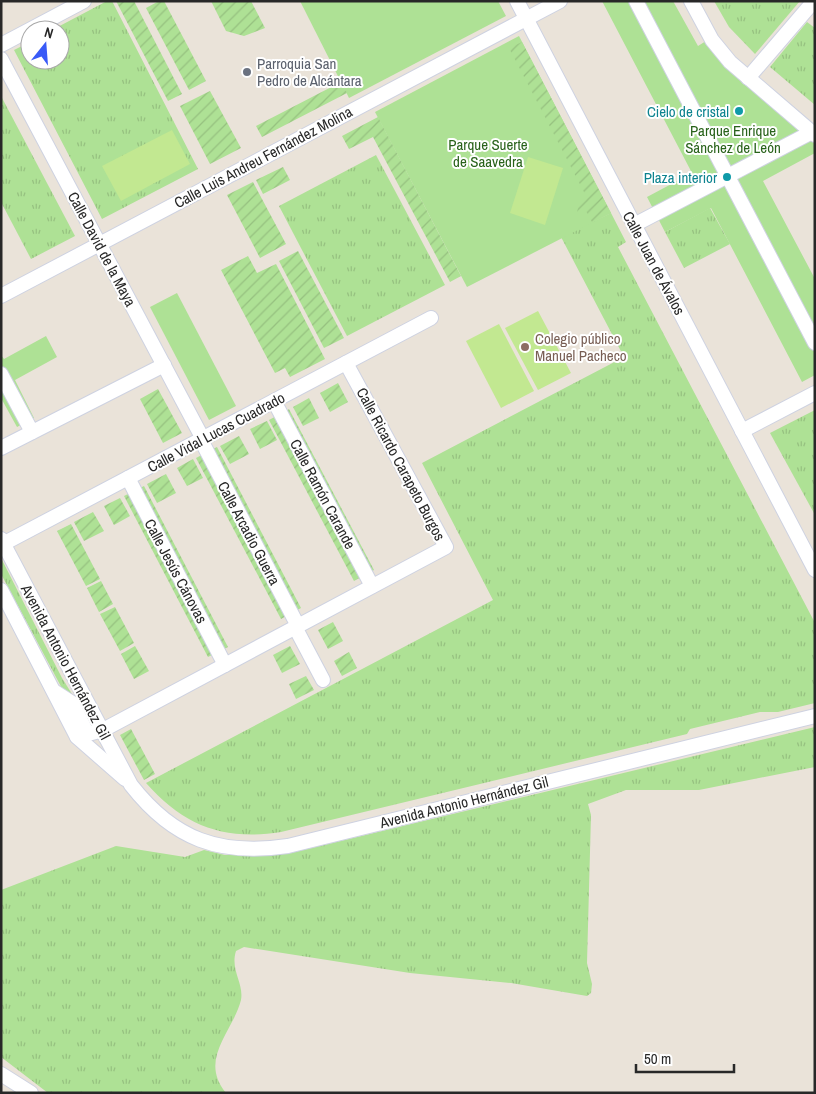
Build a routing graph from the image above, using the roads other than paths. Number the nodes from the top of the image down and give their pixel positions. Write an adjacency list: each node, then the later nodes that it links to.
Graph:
1 (84, 1): 7 (street)
2 (517, 1): 8 (street, Calle Juan de Ávalos)
3 (560, 1): 8 (street, Calle Luis Andreu Fernández Molina)
4 (636, 1): 13 (street)
5 (691, 1): 11 (street)
6 (814, 1): 11 (street)
7 (65, 6): 9 (street)
8 (526, 19): 14 (street, Calle Juan de Ávalos); 15 (street, Calle Luis Andreu Fernández Molina)
9 (1, 45)
10 (1, 59): 15 (street, Calle David de la Maya)
11 (748, 78): 12 (street)
12 (813, 134): 13 (street)
13 (728, 176): 14 (street); 18 (street)
14 (634, 225): 24 (street, Calle Juan de Ávalos)
15 (99, 243): 16 (street, Calle Luis Andreu Fernández Molina); 20 (street, Calle David de la Maya)
16 (1, 296)
17 (431, 318): 19 (street, Calle Vidal Lucas Cuadrado)
18 (815, 343)
19 (346, 363): 23 (street, Calle Vidal Lucas Cuadrado); 31 (street, Calle Ricardo Carapeto Burgos)
20 (164, 365): 25 (street); 26 (street, Calle David de la Maya)
21 (1, 374): 25 (street)
22 (815, 393): 24 (street)
23 (274, 401): 26 (street, Calle Vidal Lucas Cuadrado); 31 (street, Calle Ramón Carande)
24 (742, 431): 30 (street, Calle Juan de Ávalos)
25 (32, 432): 27 (street)
26 (202, 439): 28 (street, Calle Vidal Lucas Cuadrado); 33 (street, Calle Arcadio Guerra)
27 (1, 448)
28 (128, 478): 29 (street, Calle Vidal Lucas Cuadrado); 34 (street, Calle Jesús Cánovas)
29 (2, 542): 37 (street, Avenida Antonio Hernández Gil)
30 (815, 570)
31 (372, 586): 33 (street, Calle Ricardo Carapeto Burgos)
32 (1, 590): 38 (street, Avenida Antonio Hernández Gil)
33 (297, 626): 34 (street, Calle Ricardo Carapeto Burgos); 35 (street)
34 (225, 665): 37 (street, Calle Ricardo Carapeto Burgos)
35 (324, 680)
36 (815, 716): 39 (street, Avenida Antonio Hernández Gil)
37 (103, 730): 38 (street, Calle Ricardo Carapeto Burgos); 39 (street, Avenida Antonio Hernández Gil)
38 (82, 735): 39 (street, Avenida Antonio Hernández Gil)
39 (131, 785)
40 (5, 1075): 41 (street)
41 (31, 1093)

